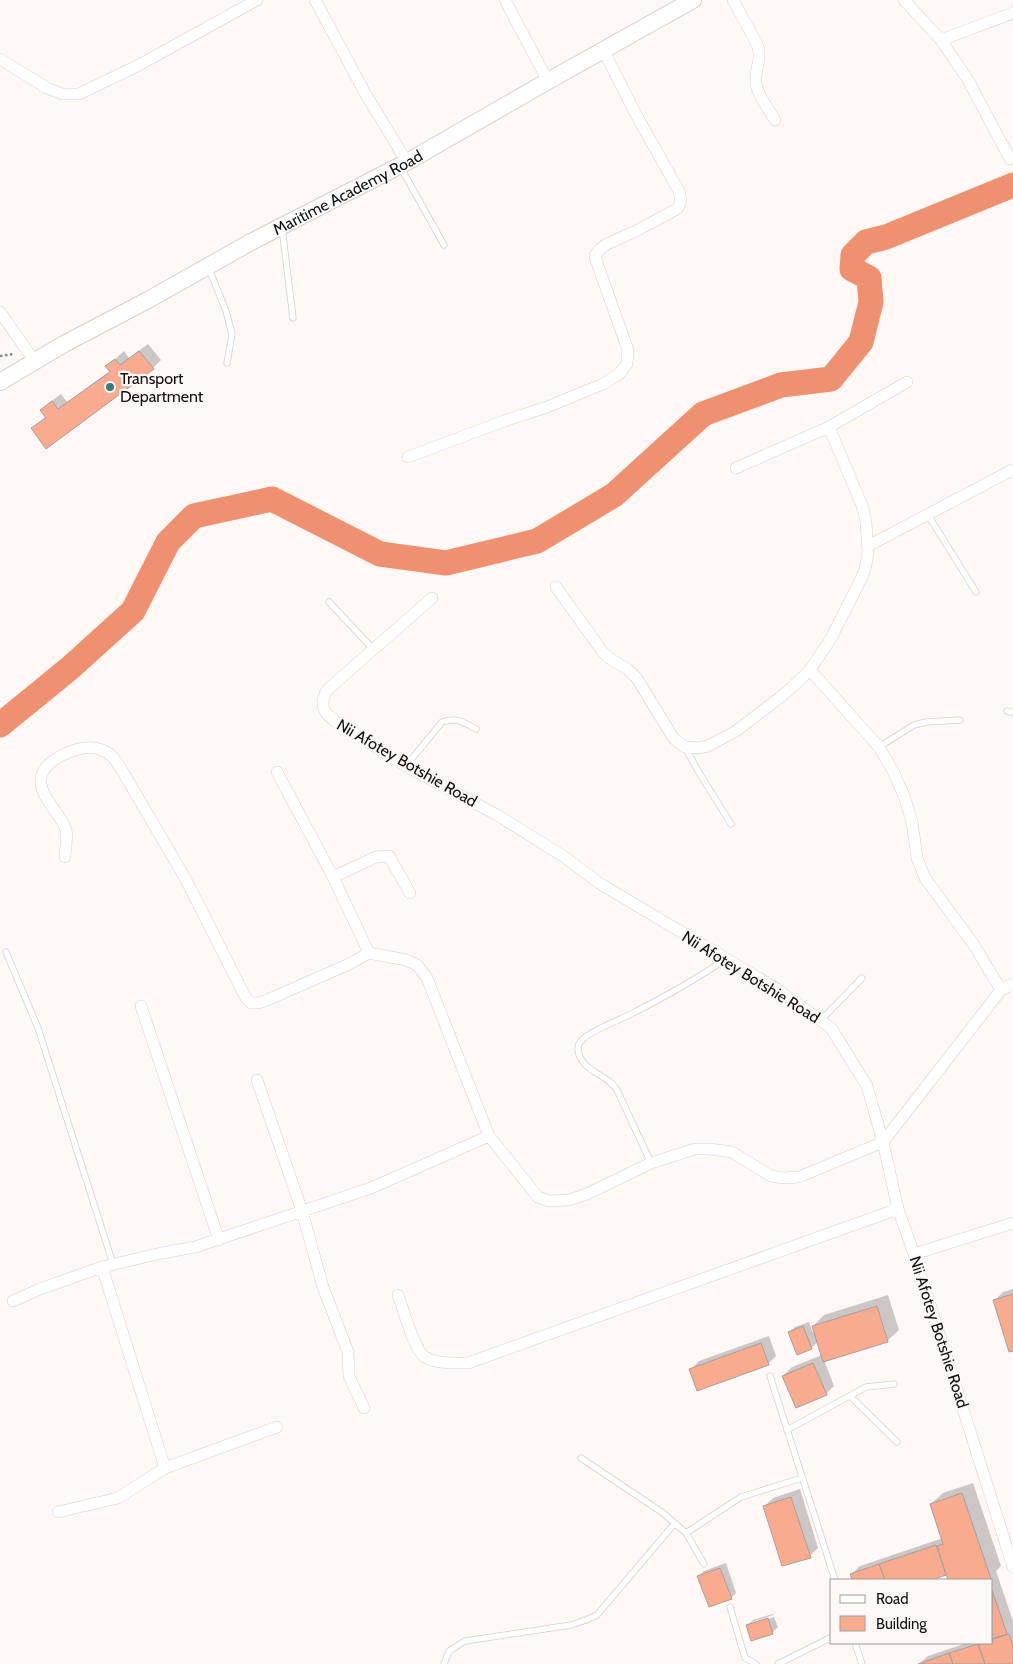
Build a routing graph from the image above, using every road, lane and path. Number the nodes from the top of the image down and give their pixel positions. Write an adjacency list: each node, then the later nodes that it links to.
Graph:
1 (257, 0): 10 (street)
2 (315, 0): 14 (street)
3 (505, 0): 11 (street)
4 (693, 0): 9 (street, Maritime Academy Road)
5 (733, 0): 12 (street)
6 (904, 0): 8 (street)
7 (1013, 13): 8 (street)
8 (941, 40): 13 (street)
9 (603, 50): 11 (street, Maritime Academy Road); 25 (street)
10 (0, 59)
11 (548, 81): 14 (street, Maritime Academy Road)
12 (775, 120)
13 (1010, 159)
14 (404, 164): 15 (street, Maritime Academy Road); 16 (lane)
15 (282, 226): 17 (street, Maritime Academy Road); 19 (lane)
16 (444, 244)
17 (208, 267): 20 (street, Maritime Academy Road); 21 (lane)
18 (0, 312): 20 (street)
19 (294, 318)
20 (35, 362): 22 (street, Maritime Academy Road)
21 (227, 363)
22 (0, 382)
23 (907, 382): 24 (street)
24 (829, 427): 26 (street); 29 (street)
25 (408, 457)
26 (736, 468)
27 (1012, 470): 28 (street)
28 (928, 514): 29 (street); 31 (lane)
29 (868, 546): 35 (street)
30 (556, 587): 38 (street)
31 (976, 592)
32 (432, 598): 34 (street, Nii Afotey Botshie Road)
33 (328, 602): 34 (lane)
34 (374, 650): 40 (street, Nii Afotey Botshie Road)
35 (810, 670): 38 (street); 39 (street)
36 (960, 720): 39 (lane)
37 (476, 729): 40 (lane)
38 (685, 747): 42 (lane)
39 (879, 747): 51 (street)
40 (406, 766): 48 (street, Nii Afotey Botshie Road)
41 (277, 772): 44 (street)
42 (731, 824)
43 (65, 857): 47 (street)
44 (333, 877): 45 (street); 47 (street)
45 (410, 893)
46 (6, 952): 63 (lane)
47 (369, 952): 55 (street)
48 (726, 959): 53 (street, Nii Afotey Botshie Road); 57 (lane)
49 (862, 978): 53 (lane)
50 (1013, 984): 51 (street)
51 (1001, 990): 56 (street)
52 (141, 1006): 61 (street)
53 (820, 1021): 56 (street, Nii Afotey Botshie Road)
54 (257, 1080): 59 (street)
55 (489, 1136): 57 (street); 59 (street)
56 (883, 1142): 57 (street); 58 (street, Nii Afotey Botshie Road)
57 (651, 1163)
58 (898, 1209): 62 (street, Nii Afotey Botshie Road); 65 (street)
59 (302, 1211): 61 (street); 70 (street)
60 (1013, 1223): 62 (street)
61 (218, 1240): 63 (street)
62 (914, 1254): 81 (street, Nii Afotey Botshie Road)
63 (113, 1264): 64 (street)
64 (102, 1267): 66 (street); 75 (street)
65 (398, 1295)
66 (13, 1301)
67 (770, 1376): 72 (lane)
68 (894, 1384): 69 (lane)
69 (850, 1396): 72 (lane); 73 (lane)
70 (364, 1408)
71 (277, 1427): 75 (street)
72 (787, 1430): 76 (lane)
73 (897, 1442)
74 (581, 1458): 78 (lane)
75 (165, 1468): 77 (street)
76 (802, 1478): 79 (lane); 82 (lane)
77 (58, 1512)
78 (675, 1523): 79 (lane); 86 (lane)
79 (686, 1533): 80 (lane)
80 (704, 1564)
81 (1013, 1567)
82 (835, 1579)
83 (730, 1607): 87 (lane)
84 (830, 1638): 88 (lane)
85 (855, 1644): 89 (lane)
86 (444, 1664)
87 (756, 1664)
88 (778, 1664)
89 (862, 1664)

